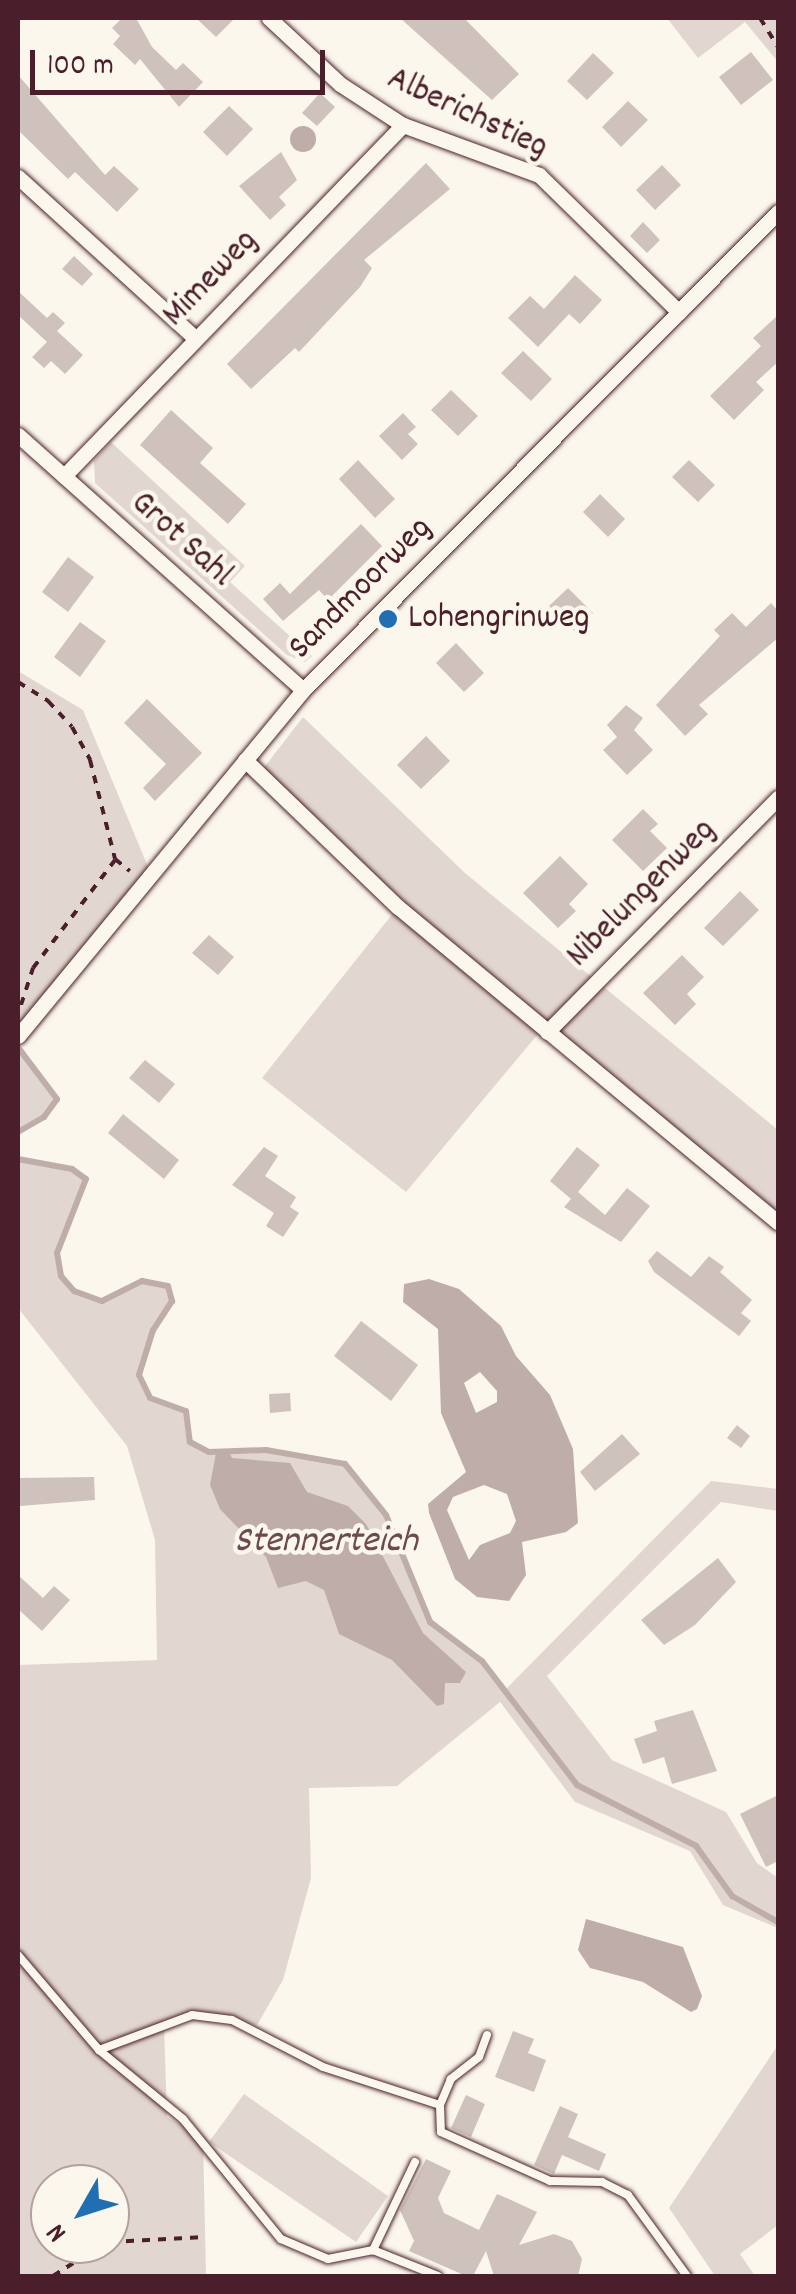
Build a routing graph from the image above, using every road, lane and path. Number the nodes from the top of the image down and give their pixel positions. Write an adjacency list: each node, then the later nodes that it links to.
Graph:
1 (269, 18): 4 (street, Alberichstieg)
2 (760, 18): 3 (path)
3 (778, 47)
4 (403, 125): 7 (street, Alberichstieg); 8 (street, Mimeweg)
5 (18, 177): 8 (street)
6 (778, 212): 7 (street, Sandmoorweg)
7 (678, 312): 12 (street, Sandmoorweg)
8 (195, 338): 10 (street, Mimeweg)
9 (18, 435): 10 (street, Grot Sahl)
10 (64, 476): 12 (street, Grot Sahl)
11 (18, 682): 15 (path)
12 (303, 690): 13 (street, Sandmoorweg)
13 (245, 760): 16 (street, Sandmoorweg); 18 (street)
14 (778, 798): 18 (street, Nibelungenweg)
15 (115, 859): 16 (path); 17 (path)
16 (146, 882): 19 (street, Sandmoorweg)
17 (18, 1014)
18 (547, 1032): 20 (street)
19 (18, 1036)
20 (778, 1222)
21 (18, 1955): 23 (lane)
22 (487, 2035): 24 (lane)
23 (99, 2050): 24 (lane); 28 (lane)
24 (440, 2105): 30 (lane)
25 (416, 2162): 28 (lane)
26 (205, 2238): 27 (path)
27 (130, 2241)
28 (373, 2250): 29 (lane)
29 (438, 2276)
30 (686, 2276)

